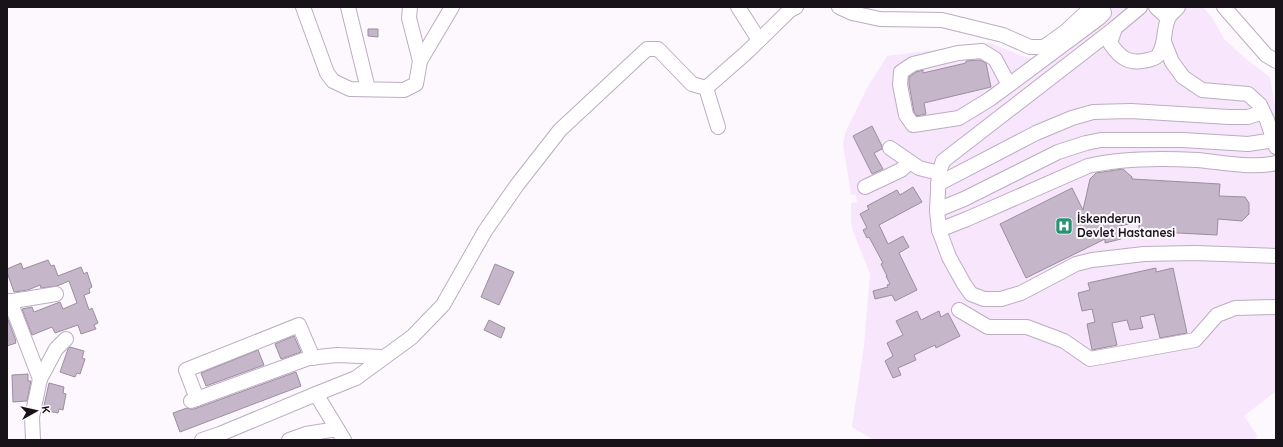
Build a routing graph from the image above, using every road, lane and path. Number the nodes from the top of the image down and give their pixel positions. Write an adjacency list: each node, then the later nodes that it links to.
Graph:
1 (303, 7): 22 (street)
2 (348, 7): 22 (street)
3 (410, 7): 18 (street)
4 (452, 7): 18 (street)
5 (738, 7): 16 (street)
6 (796, 7): 16 (street)
7 (839, 7): 8 (street)
8 (1092, 7)
9 (1102, 7): 20 (street)
10 (1140, 7): 15 (street)
11 (1156, 7): 14 (street)
12 (1178, 7): 14 (street)
13 (1224, 7): 19 (street)
14 (1168, 18): 17 (street)
15 (1115, 28): 17 (street); 29 (street)
16 (759, 40): 21 (street)
17 (1164, 42): 23 (street)
18 (420, 61): 22 (street)
19 (1276, 61)
20 (1009, 86): 20 (street)
21 (706, 88): 24 (street); 39 (street)
22 (368, 89)
23 (1263, 112): 25 (street); 29 (street)
24 (718, 128)
25 (1275, 144): 31 (street)
26 (890, 148): 27 (street)
27 (910, 162): 29 (street); 30 (street)
28 (1276, 163): 32 (street)
29 (939, 179): 31 (street)
30 (865, 187)
31 (937, 210): 32 (street)
32 (939, 230): 33 (street)
33 (1276, 256)
34 (56, 294): 35 (street)
35 (8, 302): 41 (street)
36 (1276, 307): 37 (street)
37 (959, 310)
38 (66, 339): 41 (street)
39 (383, 357): 40 (street); 42 (street)
40 (313, 358): 40 (street)
41 (40, 379): 44 (street)
42 (316, 394): 43 (street); 45 (street)
43 (341, 435): 46 (street)
44 (33, 440)
45 (202, 440)
46 (289, 440)

